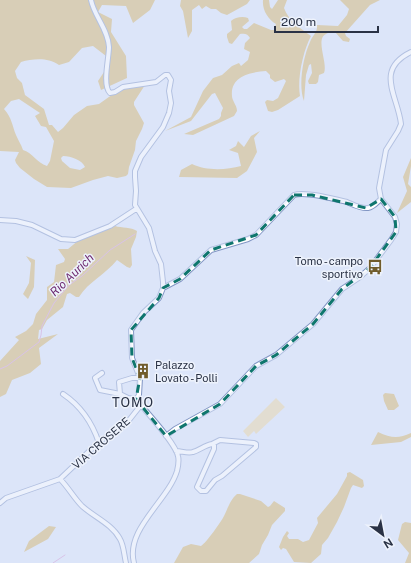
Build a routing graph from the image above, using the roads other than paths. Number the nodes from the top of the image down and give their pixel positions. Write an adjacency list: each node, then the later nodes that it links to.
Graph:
1 (91, 0): 4 (street)
2 (411, 52): 3 (street)
3 (381, 199): 6 (street); 13 (street)
4 (136, 209): 5 (street); 6 (street)
5 (0, 220)
6 (163, 288): 8 (street)
7 (102, 374): 10 (street)
8 (140, 378): 10 (street); 11 (street)
9 (63, 394): 14 (street)
10 (120, 394): 11 (street)
11 (136, 399): 12 (street)
12 (141, 405): 13 (street); 14 (street, VIA CROSERE)
13 (166, 436): 16 (street)
14 (99, 443): 17 (street, VIA CROSERE)
15 (212, 444): 15 (street); 16 (street)
16 (176, 451): 20 (street)
17 (60, 479): 18 (street); 19 (street)
18 (0, 503)
19 (126, 563)
20 (134, 563)

